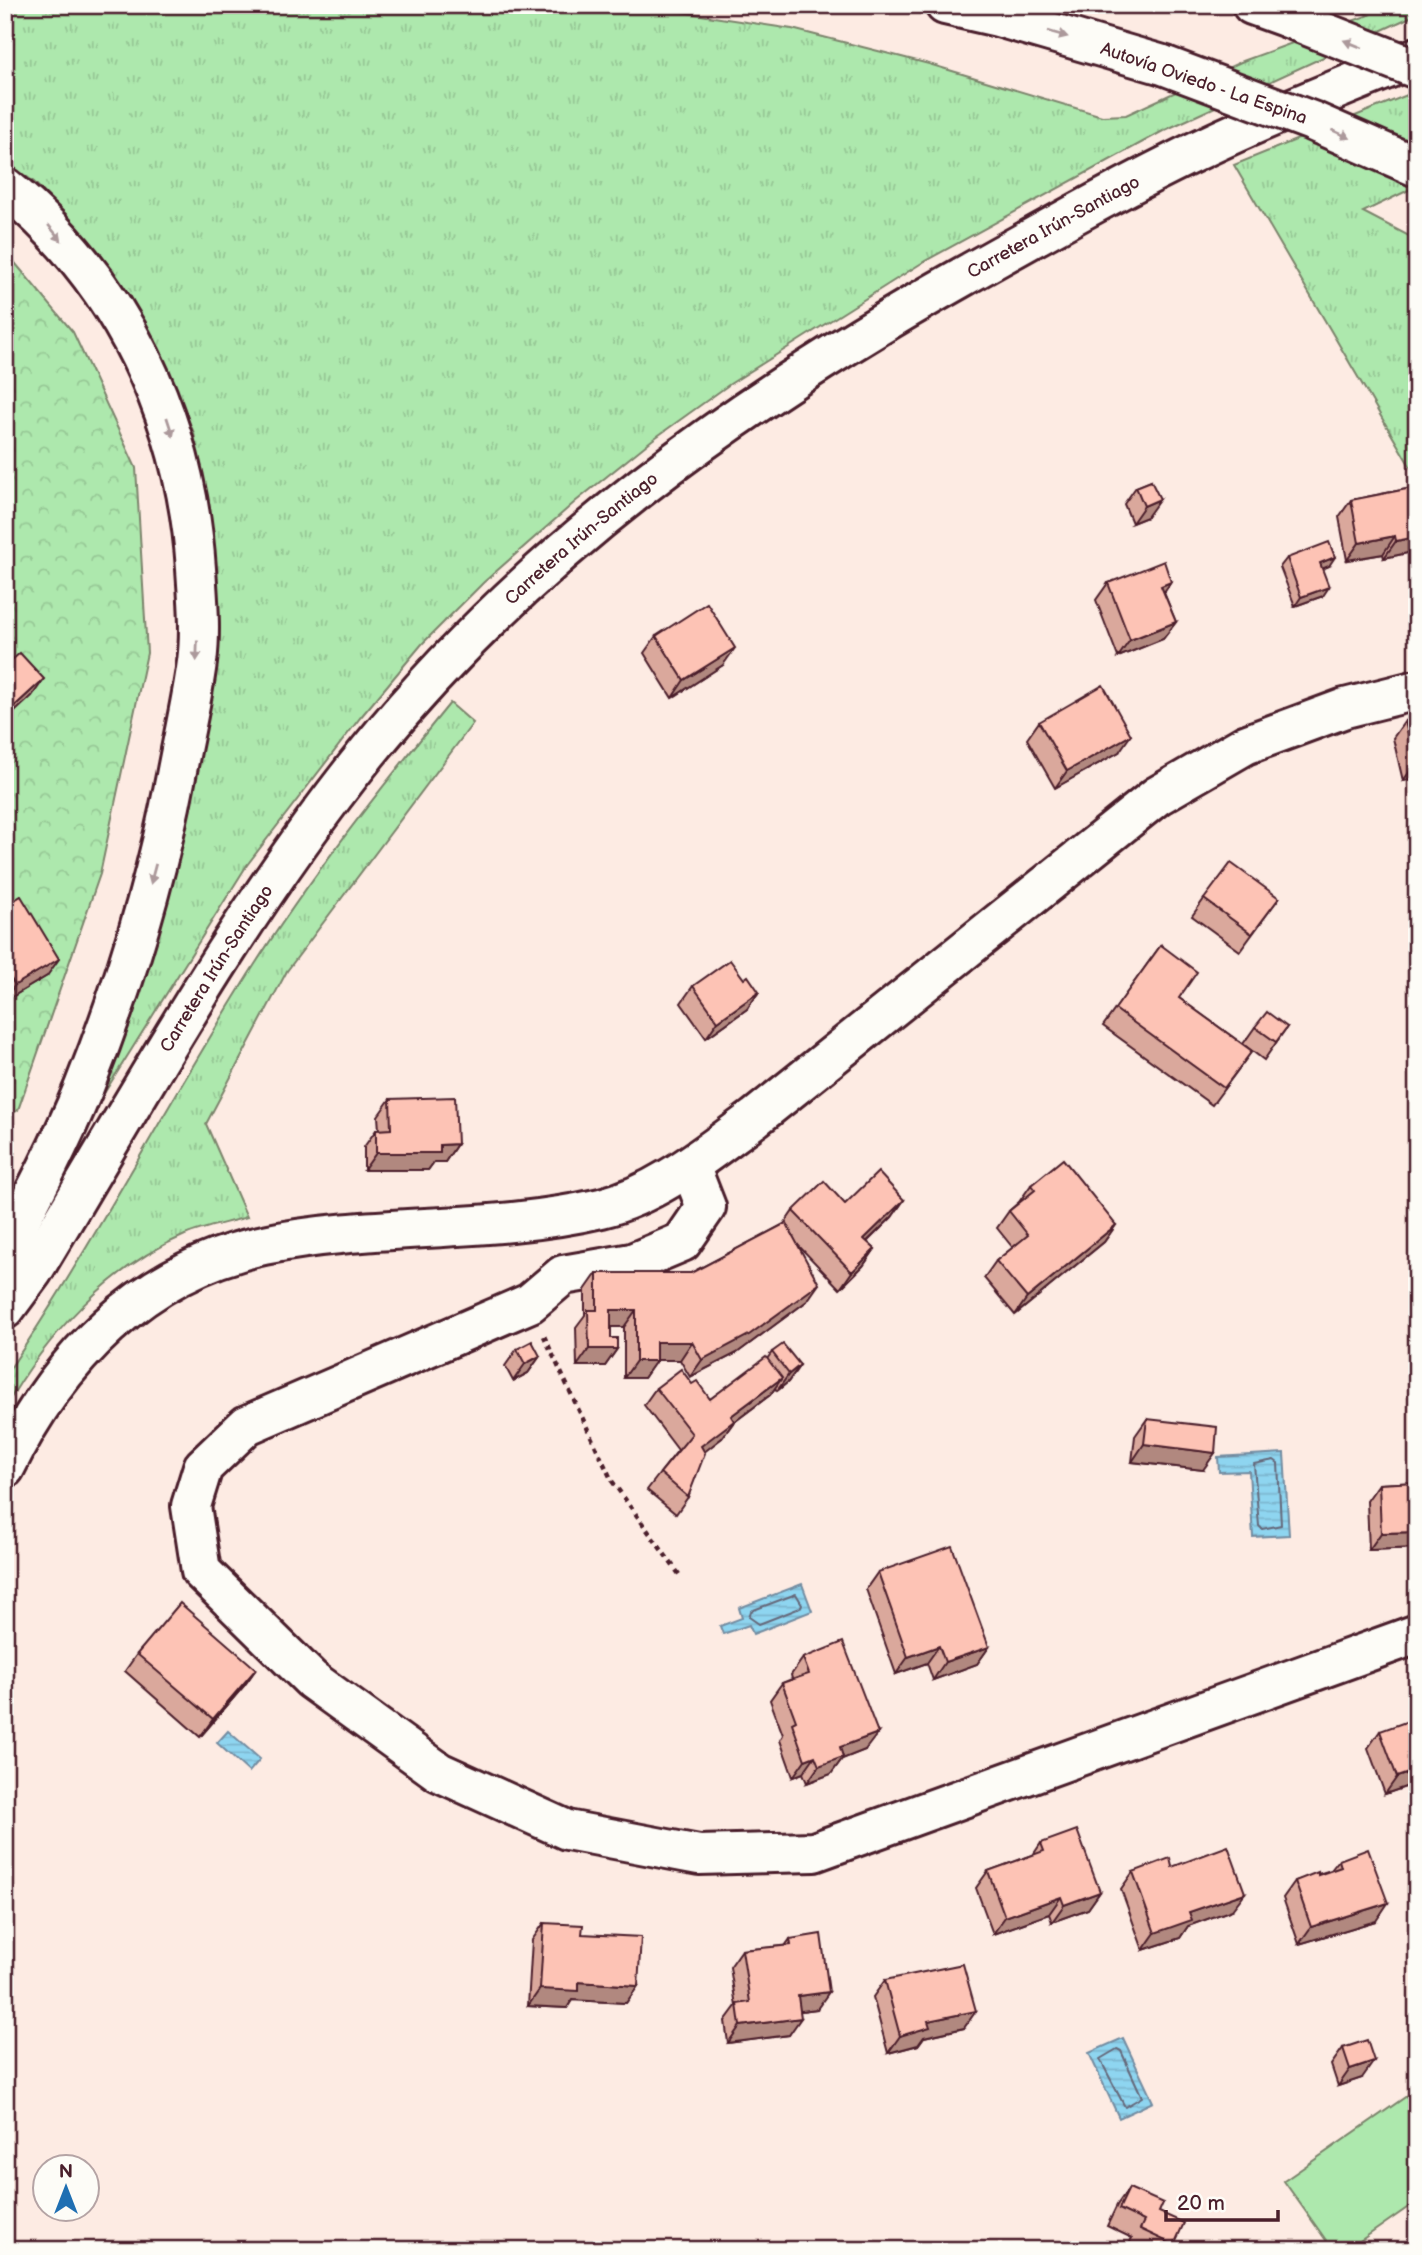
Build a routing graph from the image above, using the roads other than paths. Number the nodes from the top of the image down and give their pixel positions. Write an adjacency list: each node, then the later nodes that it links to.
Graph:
1 (945, 5): 5 (main road, Autovía Oviedo - La Espina, one-way to 5, bridge)
2 (1252, 5): 4 (main road, one-way to 2, bridge)
3 (1417, 57): 10 (main road, Carretera Irún-Santiago)
4 (1417, 69)
5 (1417, 167)
6 (5, 187): 9 (main road, one-way to 9)
7 (1417, 690): 8 (main road)
8 (690, 1166): 11 (main road); 12 (main road)
9 (5, 1249)
10 (5, 1309)
11 (5, 1468)
12 (1417, 1634)

